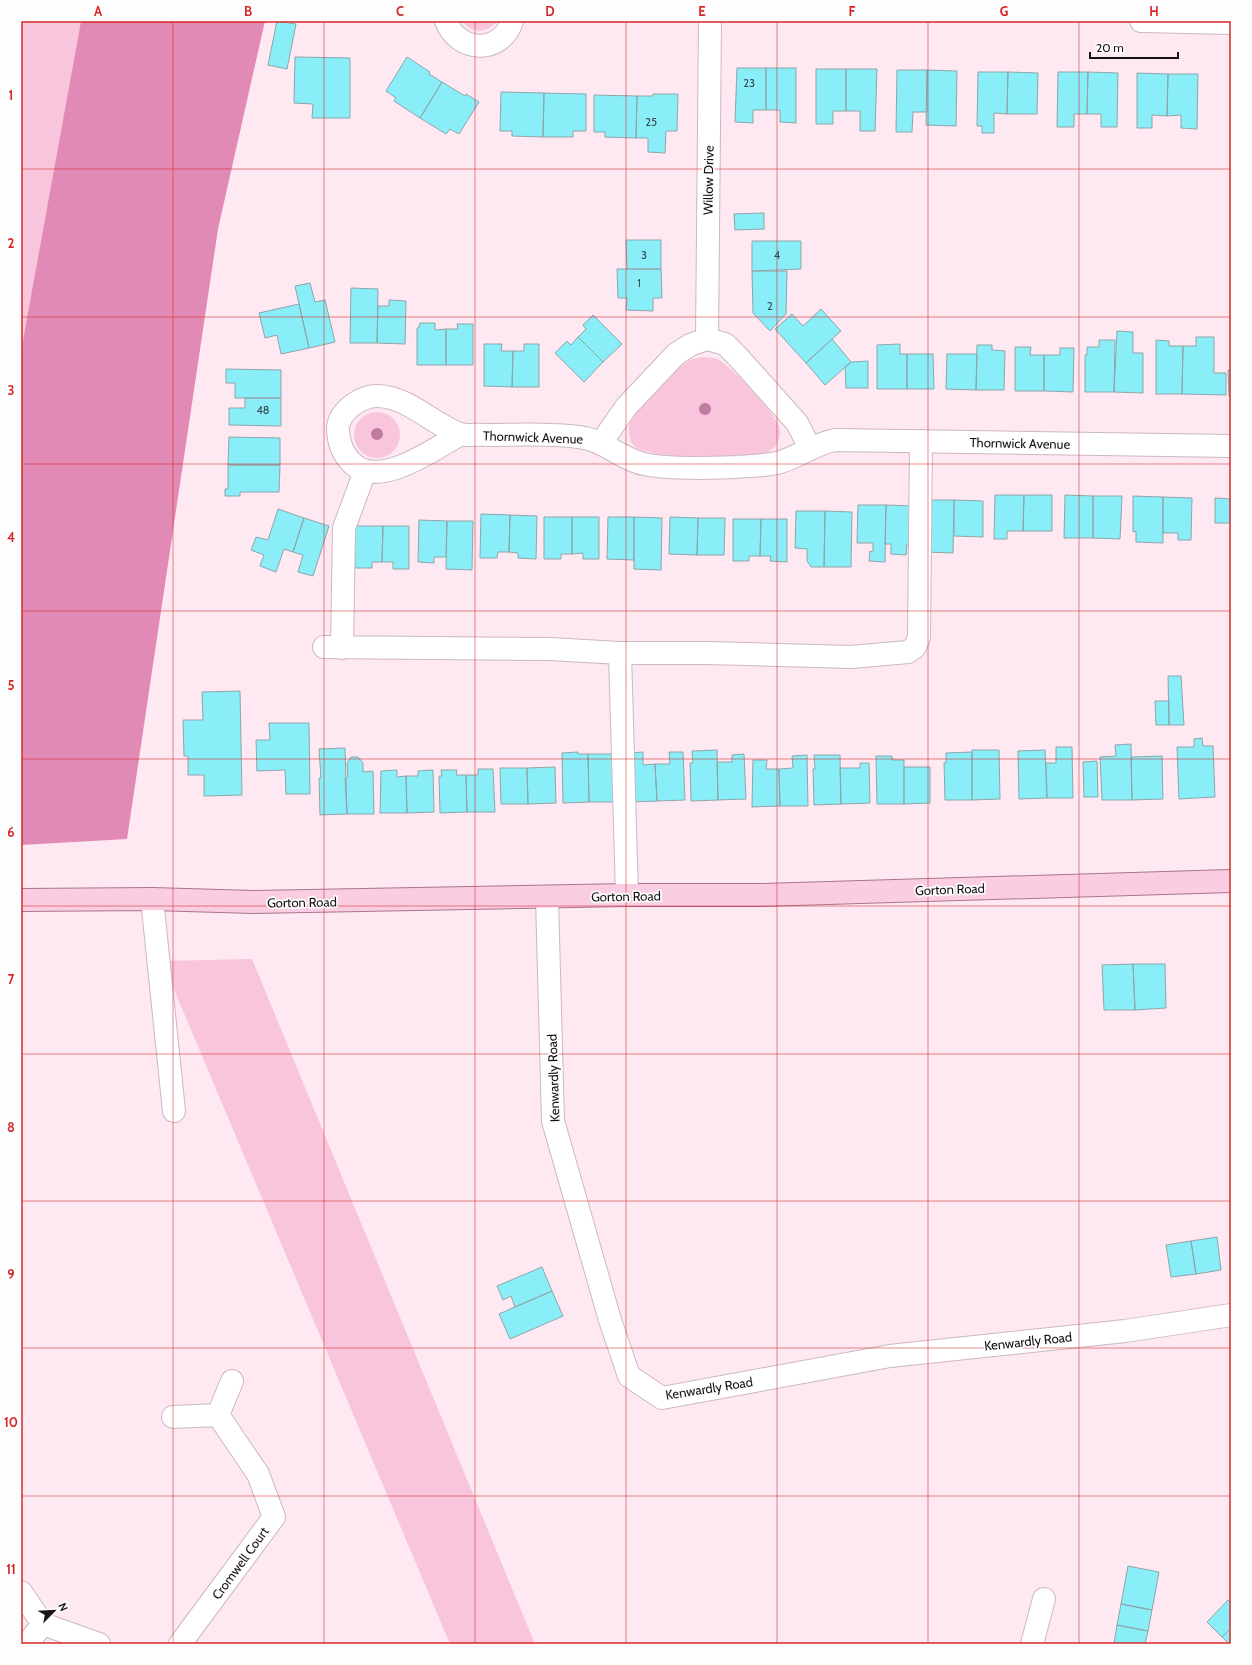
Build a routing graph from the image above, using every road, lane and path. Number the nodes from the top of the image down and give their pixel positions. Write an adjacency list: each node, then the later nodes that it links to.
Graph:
1 (446, 21): 2 (street)
2 (512, 21)
3 (710, 21): 6 (street, Willow Drive)
4 (1142, 21): 5 (street)
5 (1231, 23)
6 (707, 339): 9 (street); 11 (street)
7 (461, 434): 9 (street, Thornwick Avenue); 12 (street, Thornwick Avenue); 12 (street, Thornwick Avenue)
8 (921, 441): 10 (street, Thornwick Avenue); 11 (street, Thornwick Avenue); 13 (street)
9 (603, 444): 11 (street, Thornwick Avenue)
10 (1231, 446)
11 (810, 448)
12 (365, 471): 13 (street)
13 (620, 653): 15 (street)
14 (1231, 881): 15 (main road, Gorton Road)
15 (627, 896): 16 (main road, Gorton Road)
16 (547, 898): 17 (main road, Gorton Road); 20 (street, Kenwardly Road)
17 (152, 899): 18 (main road, Gorton Road); 19 (street)
18 (21, 900)
19 (174, 1111)
20 (1231, 1315)
21 (232, 1381): 22 (street)
22 (218, 1415): 23 (street); 29 (street, Cromwell Court)
23 (173, 1417)
24 (21, 1592): 26 (street)
25 (1044, 1599): 30 (street)
26 (43, 1624): 27 (street); 28 (street)
27 (27, 1644)
28 (99, 1644)
29 (180, 1644)
30 (1032, 1644)

